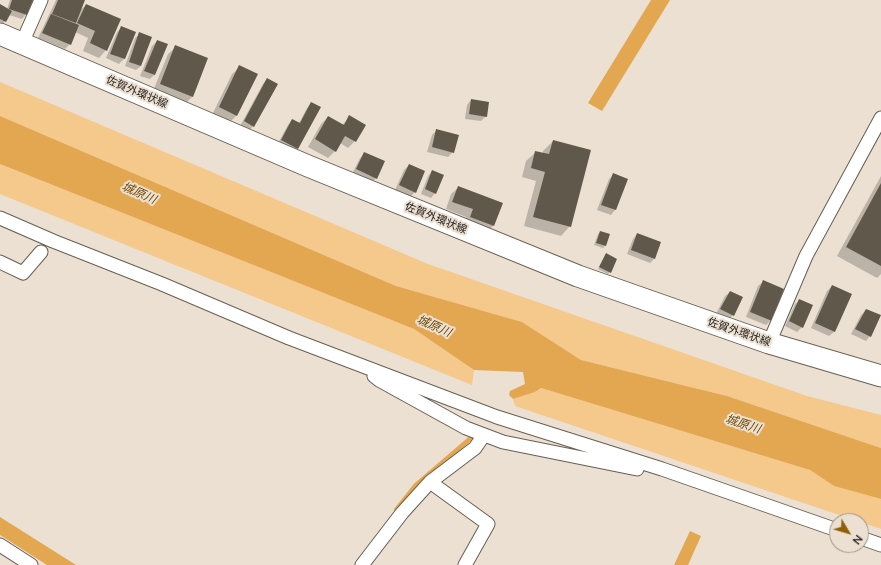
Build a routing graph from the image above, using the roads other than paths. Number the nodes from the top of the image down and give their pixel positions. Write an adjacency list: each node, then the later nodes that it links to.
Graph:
1 (41, 0): 3 (street)
2 (0, 34): 3 (main road, 佐賀外環状線)
3 (22, 43): 8 (main road, 佐賀外環状線)
4 (881, 118): 8 (street)
5 (0, 218): 9 (street)
6 (41, 252): 7 (street)
7 (0, 262)
8 (769, 343): 10 (main road, 佐賀外環状線)
9 (360, 365): 11 (street); 12 (street)
10 (881, 376)
11 (484, 435): 12 (street); 13 (street)
12 (662, 469): 14 (street)
13 (430, 482): 19 (street); 20 (street)
14 (829, 527)
15 (869, 541): 17 (street)
16 (0, 545): 18 (street)
17 (881, 545)
18 (31, 565)
19 (362, 565)
20 (465, 565)

